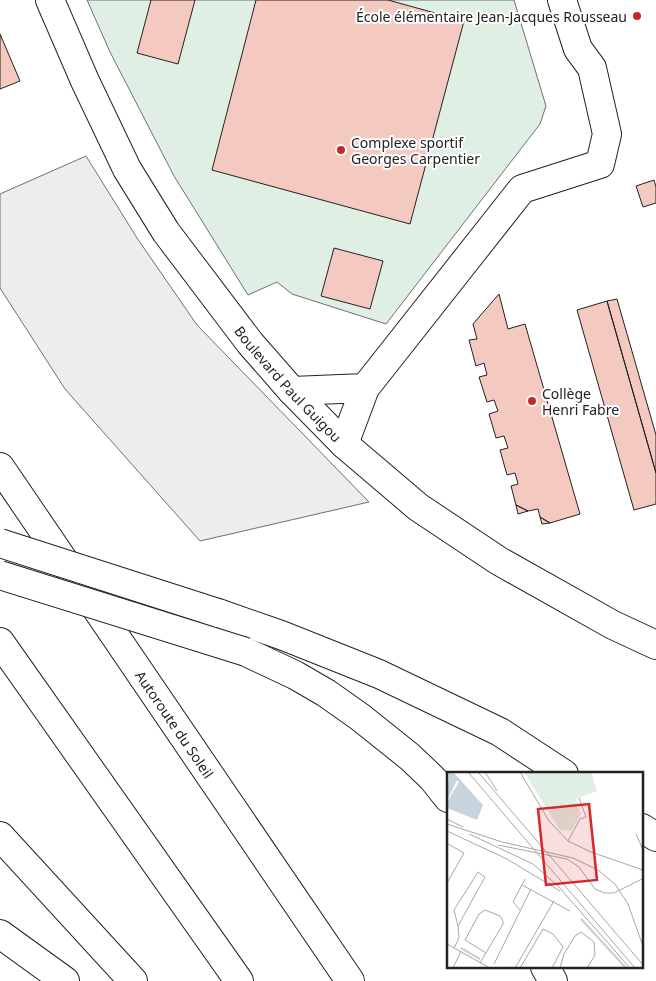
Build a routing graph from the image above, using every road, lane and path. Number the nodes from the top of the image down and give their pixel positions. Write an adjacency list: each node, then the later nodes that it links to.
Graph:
1 (50, 0): 4 (main road, Boulevard Paul Guigou)
2 (562, 0): 3 (main road)
3 (364, 388): 4 (main road); 5 (main road)
4 (292, 391): 5 (main road, Boulevard Paul Guigou)
5 (344, 444): 10 (main road, Boulevard Paul Guigou)
6 (0, 467): 21 (main road, Autoroute du Soleil)
7 (0, 543): 11 (main road, bridge)
8 (0, 575): 12 (main road, bridge)
9 (0, 642): 20 (main road)
10 (656, 645)
11 (561, 772)
12 (447, 797)
13 (644, 829): 15 (main road)
14 (0, 836): 19 (main road)
15 (656, 837)
16 (0, 934): 18 (main road)
17 (546, 968): 22 (main road)
18 (65, 981)
19 (133, 981)
20 (239, 981)
21 (350, 981)
22 (552, 981)

